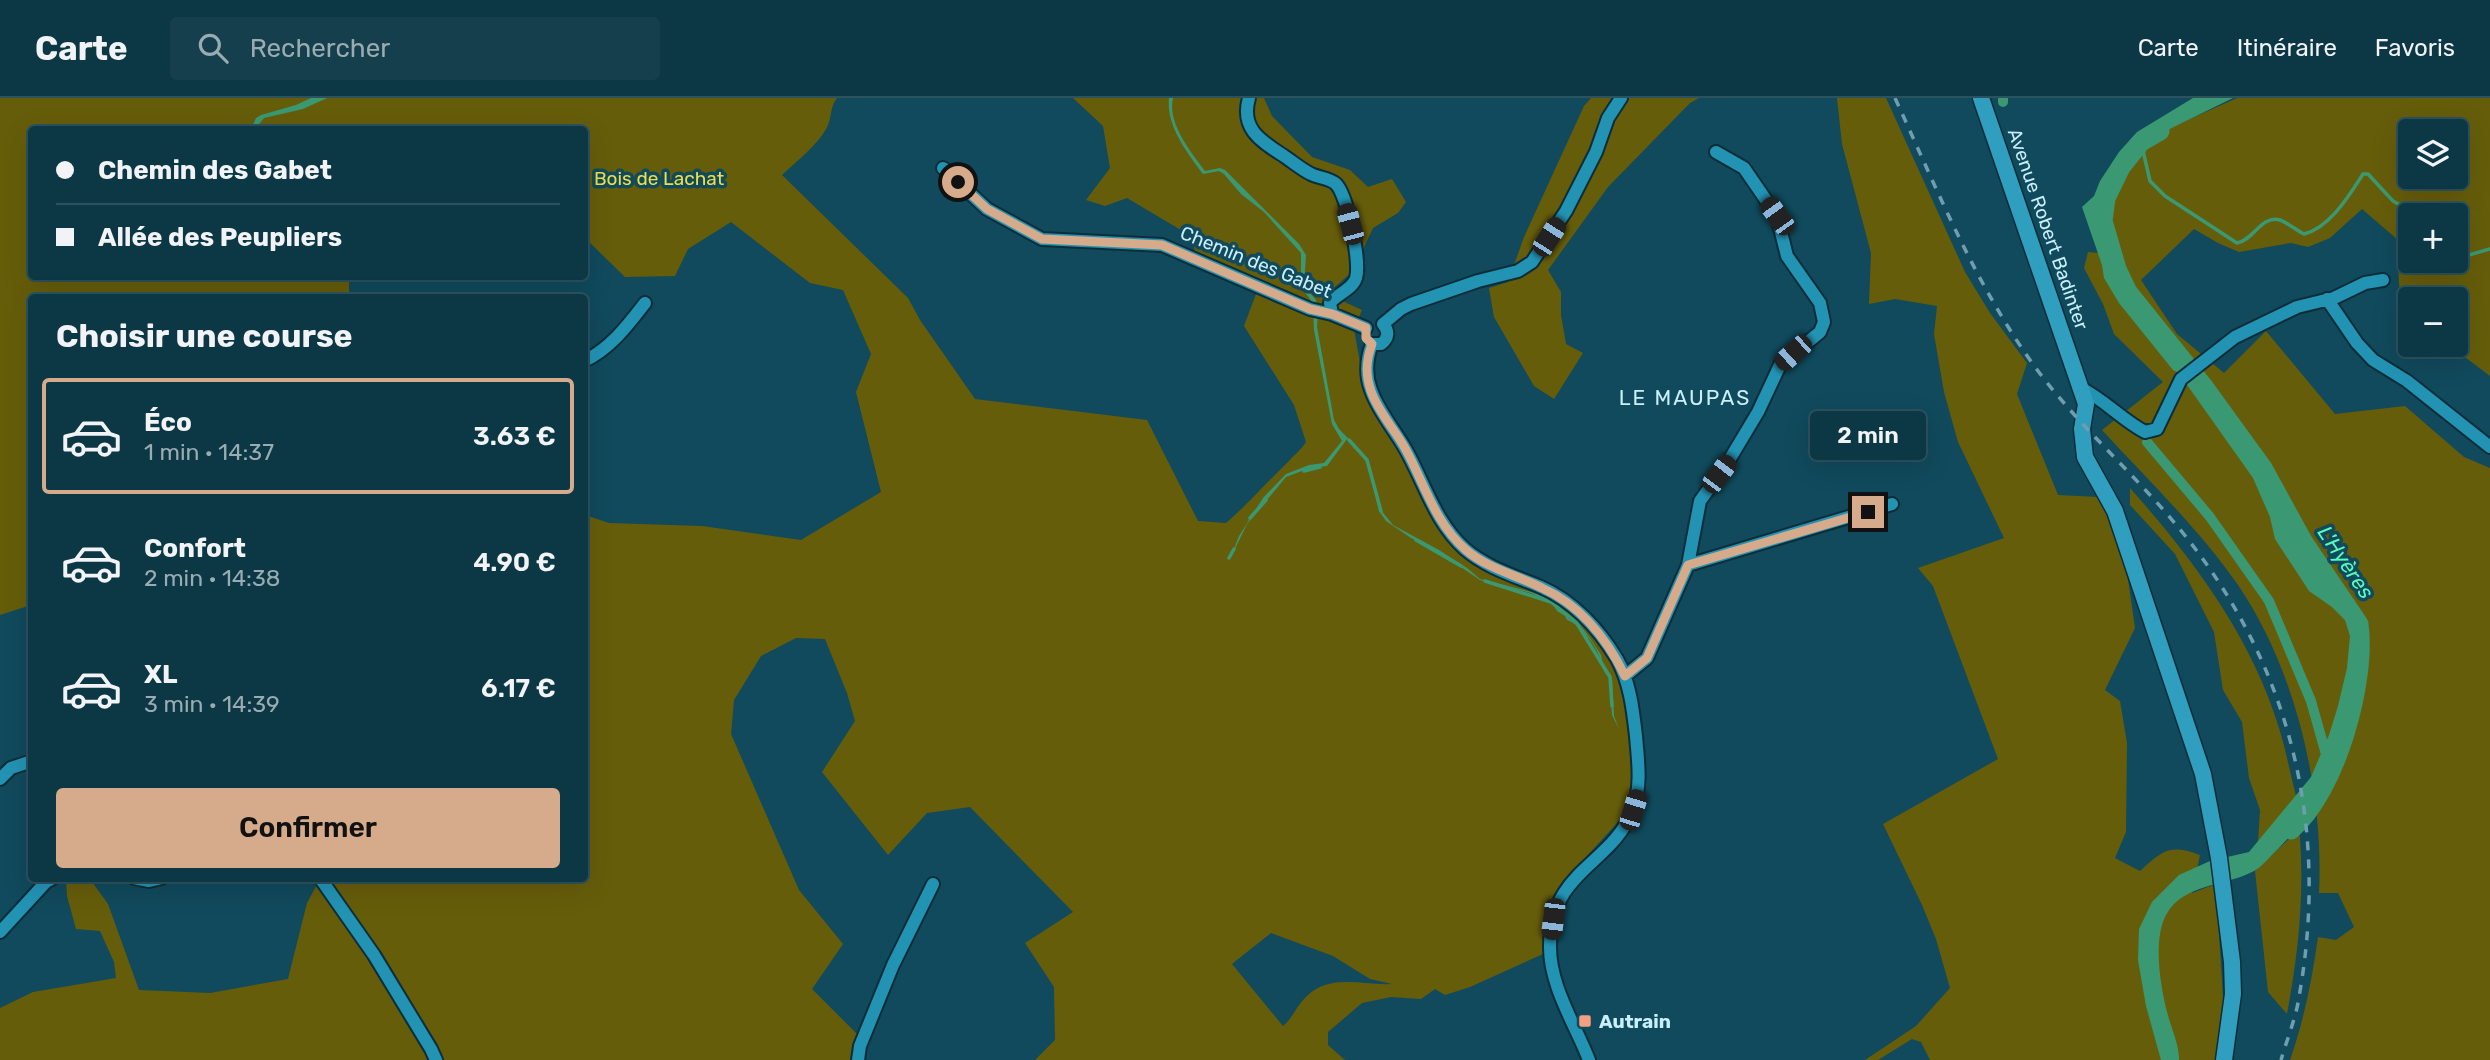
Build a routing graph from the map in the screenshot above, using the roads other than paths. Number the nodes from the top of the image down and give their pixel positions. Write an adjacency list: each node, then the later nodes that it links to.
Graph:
1 (1249, 98): 9 (street)
2 (1621, 98): 10 (street)
3 (1981, 98): 14 (main road, Avenue Robert Badinter)
4 (1716, 152): 17 (street)
5 (943, 168): 9 (street, Chemin des Gabet)
6 (2383, 280): 7 (street)
7 (2327, 299): 14 (street); 15 (street)
8 (645, 303): 13 (street)
9 (1321, 312): 11 (street, Chemin des Gabet)
10 (1383, 324): 11 (street); 12 (street)
11 (1366, 328): 12 (street)
12 (1372, 344): 18 (street)
13 (588, 359)
14 (2081, 388): 28 (main road)
15 (2490, 447)
16 (1892, 504): 17 (street)
17 (1688, 565): 18 (street)
18 (1625, 676): 27 (street)
19 (28, 762): 20 (street)
20 (0, 779)
21 (46, 882): 24 (street)
22 (322, 882): 25 (street)
23 (933, 884): 26 (street)
24 (0, 932)
25 (436, 1060)
26 (858, 1060)
27 (1589, 1060)
28 (2224, 1060)

